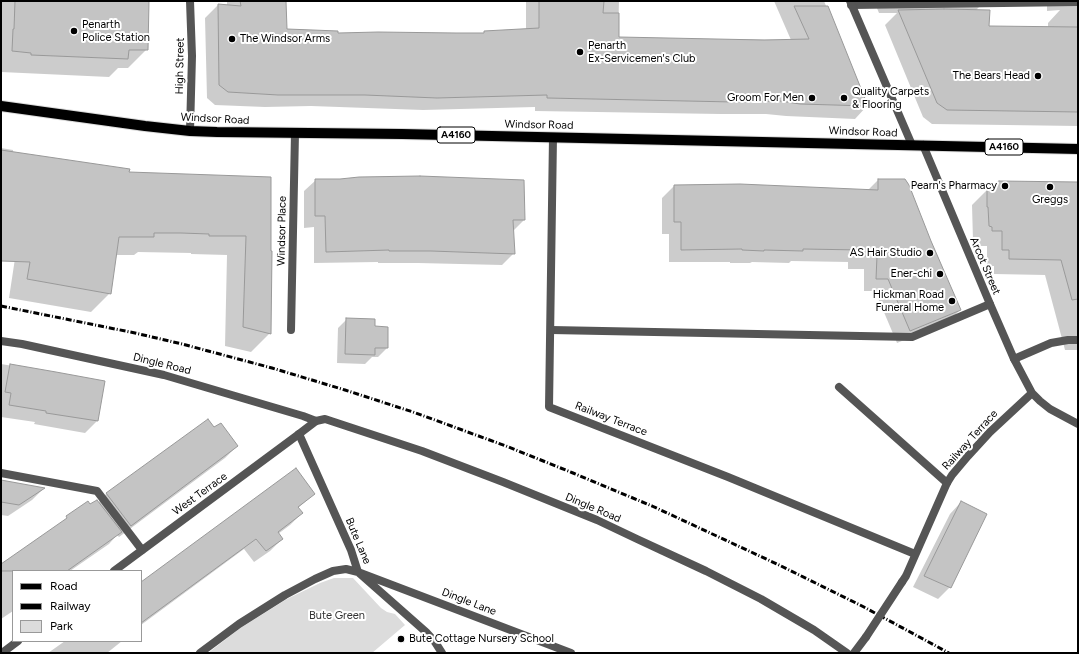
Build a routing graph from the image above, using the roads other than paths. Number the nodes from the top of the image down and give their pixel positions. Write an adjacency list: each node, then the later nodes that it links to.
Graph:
1 (190, 1): 5 (street, High Street)
2 (1078, 2): 3 (street)
3 (850, 3): 8 (street)
4 (1, 106): 5 (main road, Windsor Road / A4160)
5 (190, 131): 6 (main road, Windsor Road / A4160)
6 (295, 133): 7 (main road, Windsor Road / A4160); 12 (street, Windsor Place)
7 (553, 137): 8 (main road, Windsor Road / A4160); 13 (street, Railway Terrace)
8 (912, 145): 9 (main road, Windsor Road / A4160)
9 (923, 145): 10 (main road, Windsor Road / A4160); 11 (street, Arcot Street)
10 (1078, 148)
11 (990, 304): 13 (street); 16 (street, Arcot Street)
12 (291, 330)
13 (551, 330): 25 (street, Railway Terrace)
14 (1, 340): 19 (street, Dingle Road)
15 (1078, 340): 16 (street)
16 (1014, 359): 18 (street, Arcot Street)
17 (839, 387): 23 (street)
18 (1032, 393): 20 (street, Arcot Street); 23 (street, Railway Terrace)
19 (316, 421): 21 (street); 33 (street, Dingle Road)
20 (1078, 424)
21 (299, 434): 24 (street, West Terrace); 27 (street, Bute Lane)
22 (1, 474): 24 (street)
23 (947, 483): 25 (street, Railway Terrace)
24 (142, 550): 26 (street, West Terrace)
25 (915, 554): 34 (street, Railway Terrace, bridge)
26 (115, 570)
27 (358, 572): 30 (street, Dingle Lane); 31 (street, Bute Lane); 32 (street, Dingle Lane)
28 (17, 642): 29 (street)
29 (2, 653)
30 (200, 653)
31 (442, 653)
32 (572, 653)
33 (847, 653)
34 (854, 653)

